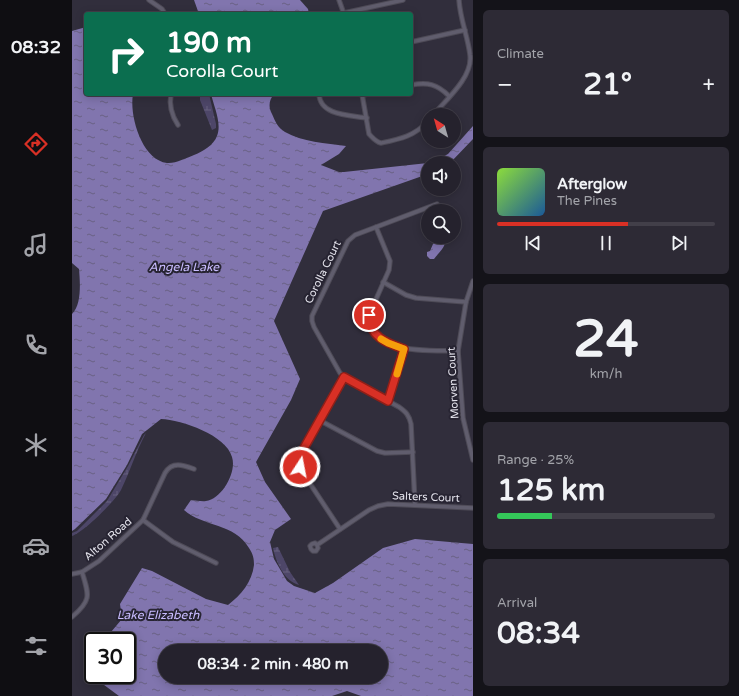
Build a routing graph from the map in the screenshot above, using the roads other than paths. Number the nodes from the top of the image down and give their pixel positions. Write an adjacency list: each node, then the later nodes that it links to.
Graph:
1 (149, 0): 6 (street)
2 (339, 0): 7 (street)
3 (403, 0): 5 (street)
4 (459, 0): 9 (street)
5 (390, 1): 8 (street)
6 (164, 12)
7 (343, 12)
8 (351, 12)
9 (465, 30): 10 (street); 15 (street)
10 (413, 42)
11 (413, 85): 15 (street)
12 (171, 96): 18 (street)
13 (319, 96): 17 (street)
14 (362, 96): 17 (street)
15 (449, 96): 16 (street)
16 (439, 108)
17 (367, 118): 19 (street)
18 (178, 125)
19 (421, 127)
20 (421, 210): 21 (street, Corolla Court)
21 (376, 227): 23 (street); 27 (street, Corolla Court)
22 (473, 281): 24 (street, Morven Court)
23 (383, 282): 24 (street); 25 (street)
24 (466, 302): 26 (street, Morven Court)
25 (404, 349): 26 (street); 28 (street)
26 (458, 351): 31 (street, Morven Court)
27 (344, 377): 28 (street, Corolla Court); 29 (street)
28 (388, 401): 30 (street, Corolla Court)
29 (319, 420): 30 (street); 36 (street)
30 (412, 452): 33 (street, Corolla Court)
31 (473, 460)
32 (194, 469): 35 (street, Alton Road)
33 (415, 505): 34 (street, Salters Court); 36 (street, Salters Court)
34 (473, 508)
35 (143, 520): 38 (street); 39 (street, Alton Road)
36 (340, 529): 37 (street, Salters Court)
37 (318, 545)
38 (216, 563)
39 (82, 572): 40 (street, Alton Road); 41 (street)
40 (72, 574)
41 (72, 617)

